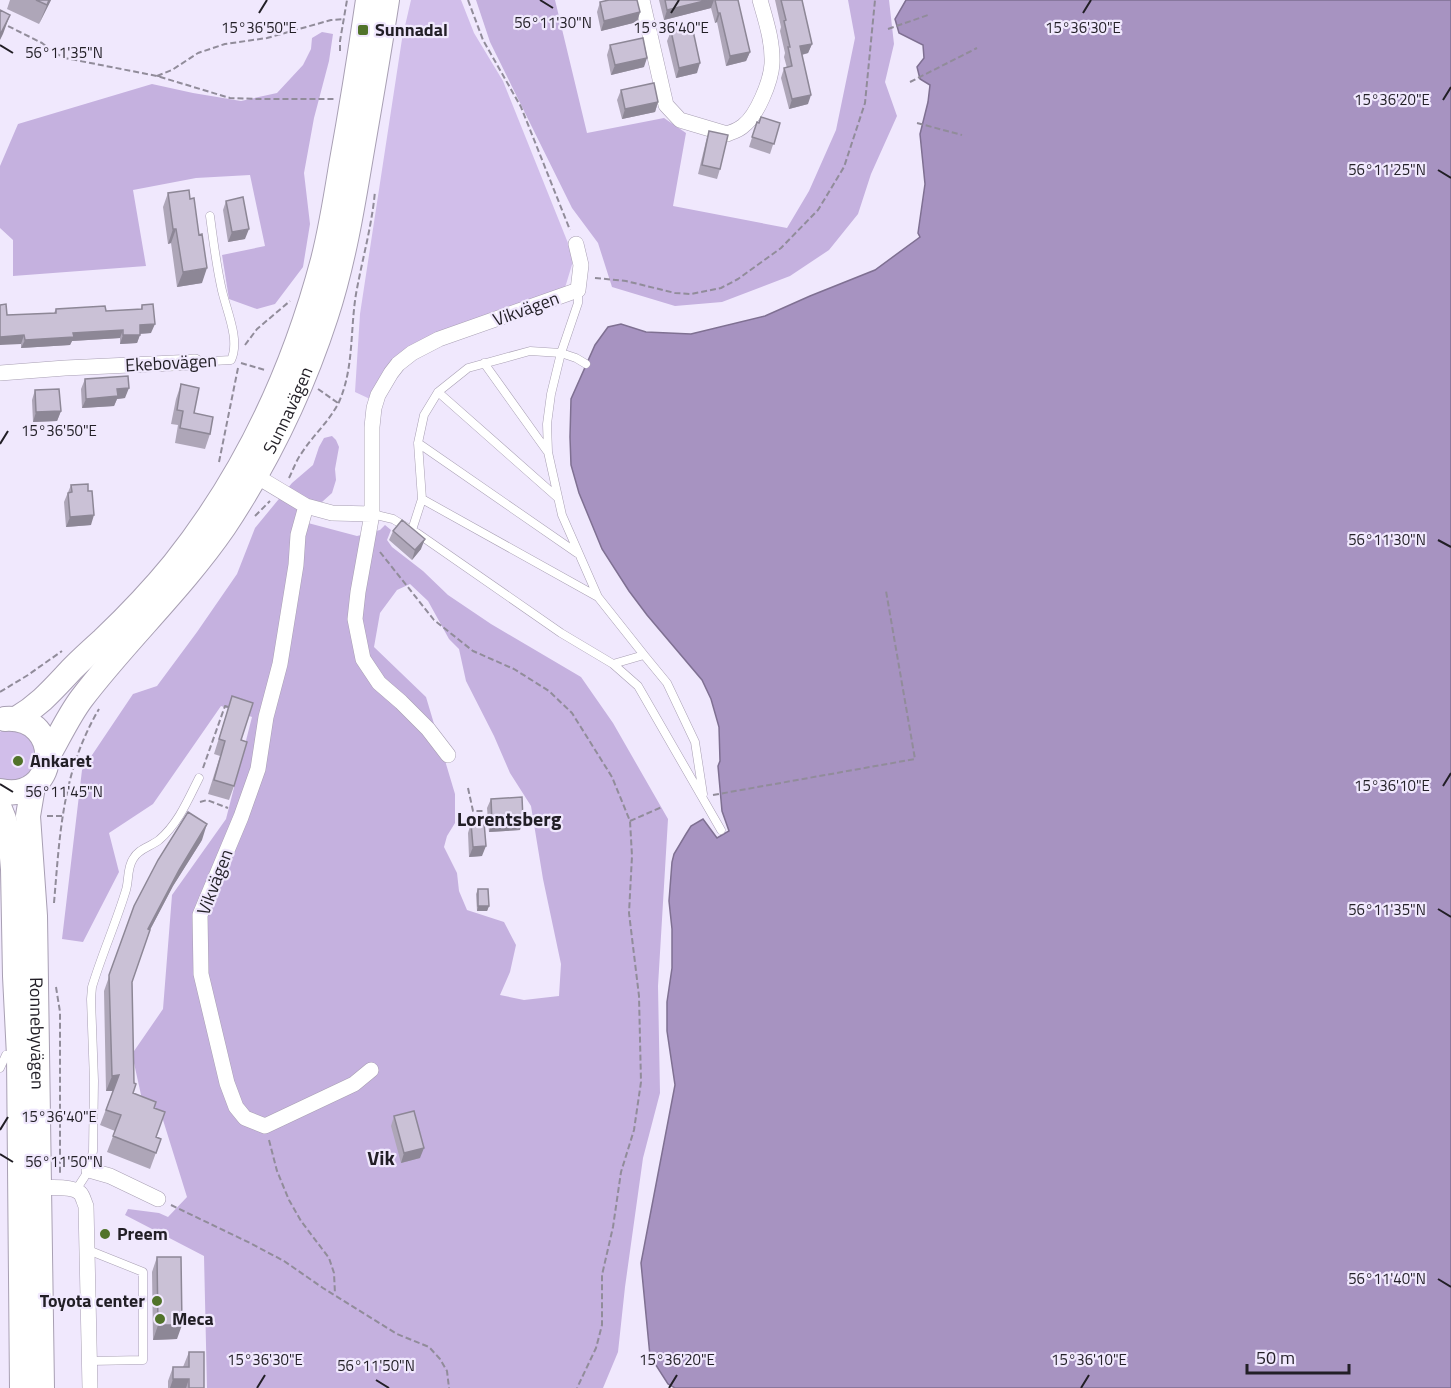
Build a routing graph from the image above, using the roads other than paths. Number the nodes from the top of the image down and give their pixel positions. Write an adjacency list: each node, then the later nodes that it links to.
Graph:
1 (368, 0): 26 (highway, Sunnavägen)
2 (387, 0): 16 (highway, Sunnavägen)
3 (642, 0): 4 (street)
4 (760, 0)
5 (210, 216): 9 (lane, Ekebovägen)
6 (576, 244): 7 (street)
7 (579, 283): 8 (lane); 20 (street, Vikvägen)
8 (561, 354): 10 (lane); 11 (lane); 15 (lane)
9 (195, 362): 12 (street, Ekebovägen)
10 (484, 363): 13 (lane); 15 (lane)
11 (586, 364)
12 (0, 373)
13 (438, 392): 14 (lane); 17 (lane)
14 (418, 443): 18 (lane); 22 (lane)
15 (548, 452): 17 (lane)
16 (256, 476): 19 (street); 28 (highway, Sunnavägen)
17 (558, 498): 22 (lane)
18 (422, 499): 21 (lane); 23 (lane)
19 (306, 506): 20 (street); 37 (street, Vikvägen)
20 (372, 514): 21 (lane); 27 (street, Vikvägen)
21 (412, 530): 25 (lane)
22 (578, 553): 23 (lane)
23 (598, 597): 24 (lane)
24 (644, 655): 25 (lane); 32 (lane)
25 (613, 663): 32 (lane)
26 (8, 720): 28 (highway)
27 (448, 755)
28 (48, 756): 30 (highway, Sunnavägen)
29 (199, 778): 38 (lane)
30 (33, 786): 31 (highway); 39 (highway, Ronnebyvägen)
31 (0, 791)
32 (704, 800): 34 (lane)
33 (0, 809): 39 (highway, Ronnebyvägen)
34 (721, 830)
35 (6, 1055): 36 (lane)
36 (0, 1068)
37 (371, 1070)
38 (89, 1170): 40 (lane); 41 (street)
39 (40, 1188): 40 (street); 44 (highway, Ronnebyvägen); 45 (highway, Ronnebyvägen)
40 (76, 1190): 42 (street)
41 (158, 1199)
42 (88, 1250): 43 (street); 43 (lane)
43 (90, 1361): 46 (street)
44 (22, 1388)
45 (42, 1388)
46 (90, 1388)

